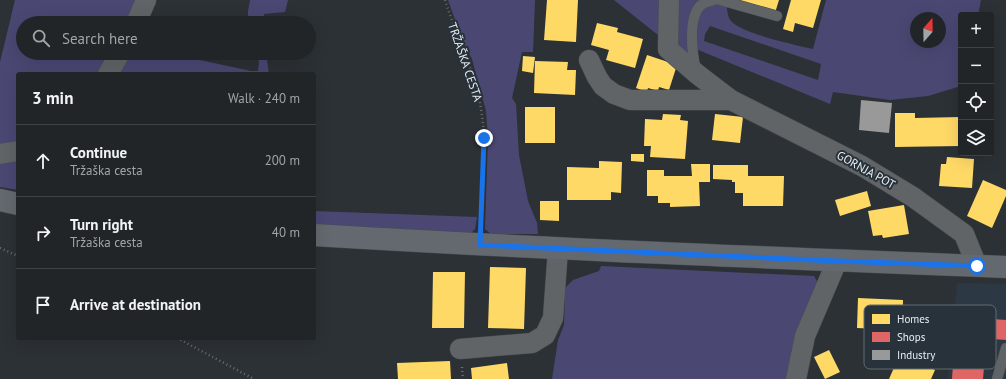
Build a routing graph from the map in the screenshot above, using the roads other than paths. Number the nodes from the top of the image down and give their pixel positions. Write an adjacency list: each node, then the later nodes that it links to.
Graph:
1 (146, 0): 5 (street)
2 (669, 0): 10 (street, GORNJA POT)
3 (714, 0): 10 (lane)
4 (720, 0): 6 (lane)
5 (139, 16)
6 (777, 16)
7 (116, 60): 9 (street)
8 (589, 60): 11 (street, GORNJA POT)
9 (109, 72)
10 (697, 74): 11 (street, GORNJA POT)
11 (731, 100): 19 (street, GORNJA POT)
12 (16, 151): 13 (street)
13 (0, 154)
14 (0, 200): 15 (main road)
15 (16, 204)
16 (316, 236): 17 (main road)
17 (558, 249): 18 (main road); 22 (street)
18 (837, 261): 19 (main road); 23 (street)
19 (977, 266): 20 (main road)
20 (1006, 267)
21 (1006, 348): 24 (lane)
22 (460, 349)
23 (796, 379)
24 (998, 379)

